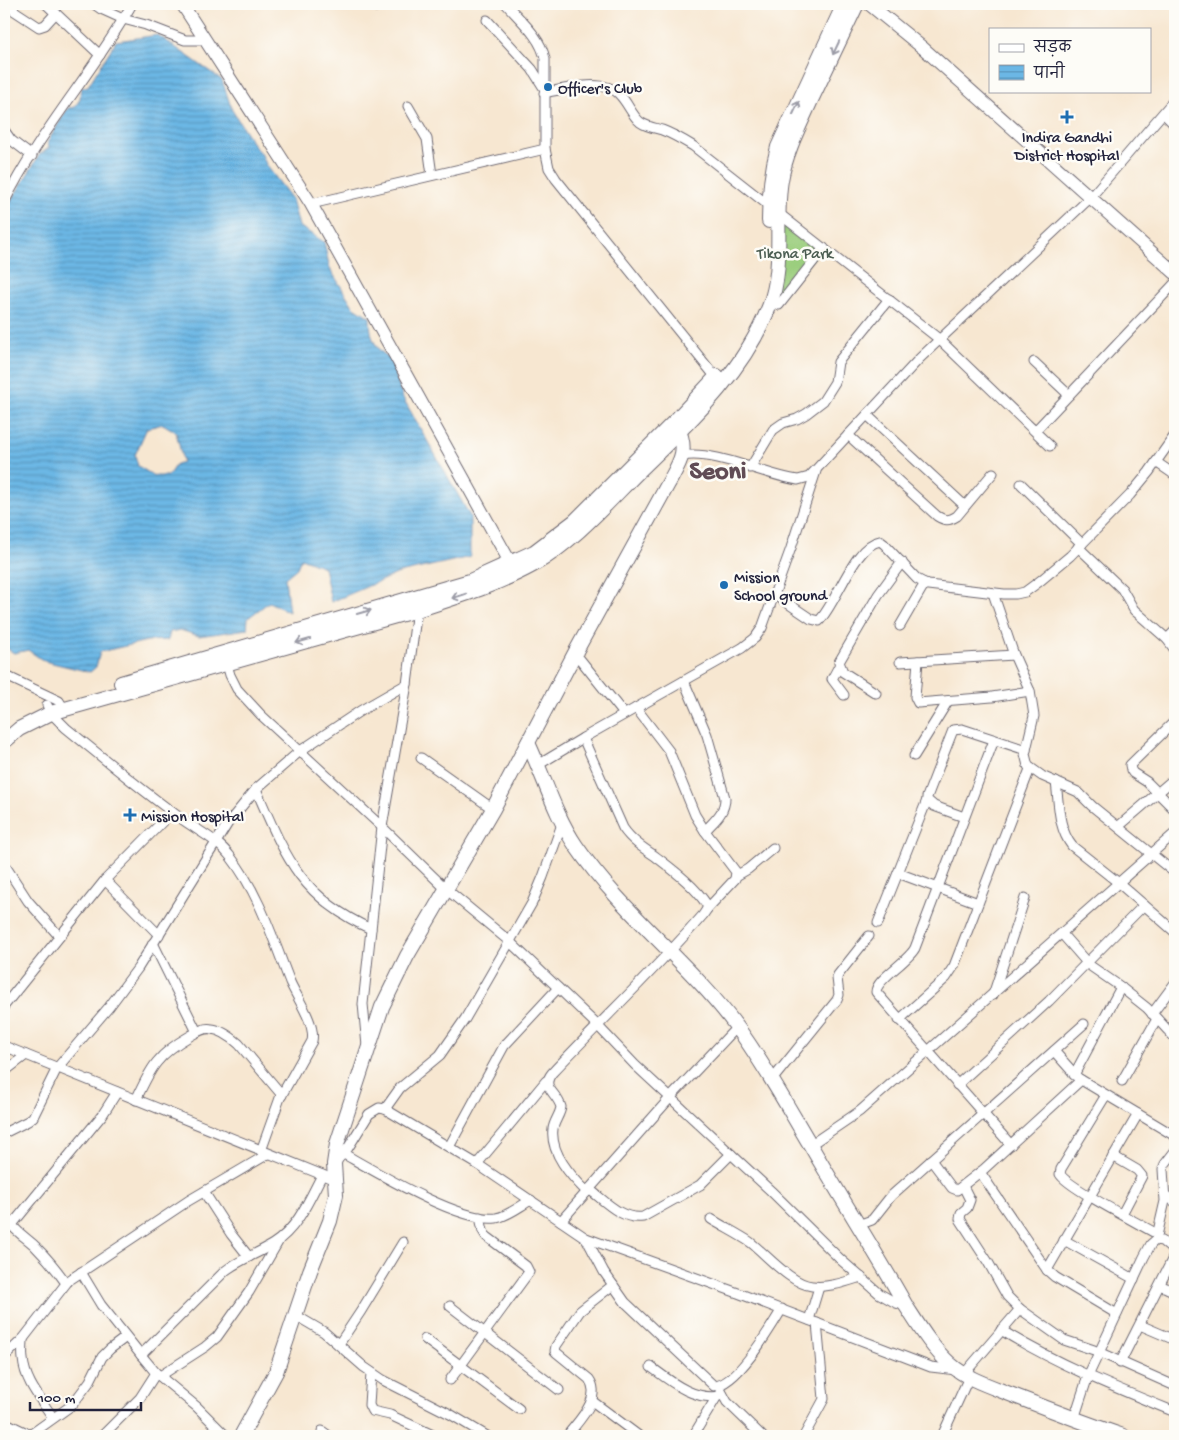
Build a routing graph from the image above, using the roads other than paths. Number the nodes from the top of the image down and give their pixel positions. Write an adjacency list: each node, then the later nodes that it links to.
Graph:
1 (4, 4): 12 (street)
2 (46, 4): 12 (street)
3 (94, 4): 13 (street)
4 (132, 4): 13 (street)
5 (364, 4): 6 (street)
6 (383, 4)
7 (506, 4): 17 (street)
8 (844, 4): 29 (main road, one-way to 8)
9 (857, 4): 29 (main road, one-way to 29)
10 (869, 4): 27 (main road)
11 (188, 6): 15 (main road)
12 (56, 13): 16 (street)
13 (123, 19): 15 (street); 16 (street)
14 (488, 20): 17 (street)
15 (206, 40): 28 (main road)
16 (100, 55): 24 (street)
17 (544, 90): 23 (street); 29 (street)
18 (1175, 99): 20 (street)
19 (408, 106): 25 (street)
20 (1164, 114): 21 (street); 27 (street)
21 (1175, 125)
22 (4, 130): 24 (street)
23 (545, 149): 25 (street); 37 (street)
24 (32, 156): 26 (street)
25 (432, 175): 28 (street)
26 (5, 198)
27 (1090, 198): 31 (main road); 35 (street)
28 (312, 204): 55 (main road)
29 (773, 209): 30 (street); 37 (main road)
30 (824, 248): 33 (street); 34 (street)
31 (1175, 273)
32 (1175, 283): 38 (street)
33 (889, 300): 35 (street); 47 (street)
34 (779, 305)
35 (939, 339): 39 (street); 41 (street)
36 (1034, 362): 38 (street)
37 (719, 380): 40 (main road)
38 (1069, 395): 41 (street)
39 (867, 415): 42 (street); 52 (street)
40 (678, 427): 45 (main road); 55 (main road)
41 (1035, 432): 44 (street)
42 (848, 435): 48 (street); 52 (street)
43 (1175, 435): 46 (street)
44 (1050, 446)
45 (683, 456): 47 (street); 64 (main road)
46 (1156, 462): 50 (street); 53 (street)
47 (750, 468): 48 (street)
48 (817, 468): 58 (street)
49 (993, 473): 52 (street)
50 (1175, 475)
51 (1021, 484): 53 (street)
52 (965, 506)
53 (1080, 545): 57 (street); 62 (street)
54 (902, 562): 56 (street); 58 (street); 69 (street)
55 (514, 569): 59 (main road, one-way to 59); 66 (main road, one-way to 55)
56 (925, 584): 57 (street); 60 (street)
57 (993, 593): 65 (street)
58 (774, 594): 71 (street)
59 (417, 610): 66 (main road, one-way to 66); 72 (street)
60 (900, 626)
61 (1175, 631): 62 (street)
62 (1167, 639): 63 (street)
63 (1175, 650)
64 (575, 652): 79 (street); 85 (main road)
65 (1014, 655): 67 (street); 73 (street)
66 (225, 658): 77 (main road); 87 (street)
67 (918, 661): 68 (street); 76 (street)
68 (900, 662)
69 (840, 666): 74 (street); 75 (street)
70 (4, 675): 77 (street)
71 (684, 681): 78 (street); 104 (street)
72 (407, 684): 87 (street); 103 (street)
73 (1030, 691): 76 (street); 86 (street)
74 (876, 693)
75 (844, 694)
76 (948, 701): 88 (street)
77 (55, 707): 81 (main road); 84 (main road); 99 (street)
78 (636, 708): 79 (street); 104 (street)
79 (624, 714): 82 (street)
80 (1175, 721): 95 (street)
81 (4, 732)
82 (583, 738): 90 (street); 120 (street)
83 (994, 740): 86 (street); 96 (street); 100 (street)
84 (4, 742)
85 (528, 743): 90 (main road); 97 (main road)
86 (1026, 750): 91 (street)
87 (300, 751): 94 (street); 103 (street)
88 (914, 756)
89 (421, 758): 97 (street)
90 (538, 765): 101 (main road)
91 (1030, 769): 93 (street); 118 (street)
92 (1175, 778): 95 (street)
93 (1056, 782): 102 (street); 114 (street)
94 (256, 789): 106 (street); 122 (street)
95 (1157, 793): 98 (street); 102 (street)
96 (927, 800): 100 (street); 110 (street)
97 (493, 809): 115 (main road)
98 (1175, 810)
99 (172, 812): 106 (street); 113 (street)
100 (964, 817): 116 (street)
101 (562, 824): 128 (street); 130 (main road)
102 (1119, 826): 108 (street)
103 (382, 827): 115 (street); 122 (street)
104 (705, 831): 112 (street)
105 (1175, 833): 108 (street)
106 (216, 842): 125 (street); 157 (street)
107 (773, 848): 112 (street)
108 (1152, 854): 111 (street); 114 (street)
109 (4, 864): 126 (street)
110 (898, 873): 116 (street); 121 (street)
111 (1175, 873)
112 (736, 876): 120 (street)
113 (105, 880): 125 (street); 126 (street)
114 (1120, 884): 119 (street); 124 (street)
115 (446, 888): 128 (street); 145 (main road)
116 (937, 889): 118 (street); 138 (street)
117 (1025, 898): 135 (street)
118 (978, 903): 138 (street)
119 (1144, 905): 123 (street); 131 (street)
120 (707, 909): 130 (street)
121 (878, 923)
122 (371, 929): 145 (street)
123 (1175, 932)
124 (1062, 934): 131 (street); 135 (street)
125 (159, 935): 129 (street)
126 (59, 936): 136 (street)
127 (869, 936): 152 (street)
128 (509, 941): 134 (street); 161 (street)
129 (154, 943): 142 (street); 149 (street)
130 (670, 953): 140 (street); 141 (main road)
131 (1087, 963): 133 (street); 155 (street)
132 (1175, 983): 137 (street)
133 (1121, 987): 137 (street); 151 (street)
134 (558, 988): 140 (street); 168 (street)
135 (993, 995): 147 (street)
136 (4, 1006)
137 (1154, 1016): 143 (street); 154 (street)
138 (899, 1020): 147 (street)
139 (1084, 1024): 146 (street)
140 (597, 1025): 153 (street); 159 (street)
141 (737, 1027): 152 (main road); 159 (street)
142 (197, 1032): 157 (street); 160 (street)
143 (1175, 1038)
144 (4, 1046): 148 (street)
145 (368, 1047): 173 (main road)
146 (1054, 1051): 151 (street); 162 (street)
147 (928, 1052): 155 (street); 166 (street)
148 (26, 1055): 149 (street); 150 (street)
149 (57, 1068): 156 (street); 164 (street)
150 (4, 1072)
151 (1078, 1078): 158 (street); 167 (street)
152 (773, 1079): 166 (main road)
153 (546, 1081): 175 (street); 179 (street)
154 (1122, 1081)
155 (958, 1085): 162 (street)
156 (117, 1092): 160 (street); 191 (street)
157 (282, 1095): 170 (street)
158 (1106, 1095): 163 (street); 182 (street)
159 (670, 1098): 171 (street); 179 (street)
160 (136, 1100): 170 (street)
161 (385, 1109): 168 (street); 173 (street)
162 (984, 1114): 167 (street); 174 (street)
163 (1138, 1114): 165 (street); 172 (street)
164 (4, 1133)
165 (1175, 1136)
166 (810, 1145): 190 (main road)
167 (1011, 1145): 176 (street)
168 (449, 1147): 175 (street)
169 (1175, 1151): 181 (street)
170 (265, 1152): 177 (street); 180 (street)
171 (732, 1154): 179 (street); 201 (street)
172 (1112, 1156): 182 (street); 185 (street)
173 (339, 1159): 177 (main road); 187 (street)
174 (931, 1160): 178 (street); 190 (street)
175 (477, 1164): 183 (street)
176 (980, 1172): 178 (street); 199 (street)
177 (329, 1178): 194 (street); 213 (main road)
178 (963, 1186): 211 (street)
179 (588, 1190): 189 (street)
180 (204, 1192): 198 (street); 200 (street)
181 (1165, 1195): 184 (street); 192 (street)
182 (1090, 1196): 185 (street); 195 (street)
183 (531, 1200): 187 (street); 189 (street)
184 (1175, 1202)
185 (1122, 1214): 192 (street)
186 (4, 1215): 191 (street)
187 (480, 1217): 217 (street)
188 (711, 1219): 206 (street)
189 (561, 1221): 193 (street)
190 (858, 1225): 209 (main road)
191 (11, 1226): 203 (street)
192 (1156, 1237): 197 (street); 202 (street)
193 (586, 1238): 204 (street); 210 (street)
194 (280, 1239): 198 (street); 231 (street)
195 (1064, 1240): 199 (street); 202 (street)
196 (403, 1242): 222 (street)
197 (1175, 1253): 205 (street)
198 (249, 1257): 224 (street)
199 (1047, 1270): 212 (street)
200 (81, 1272): 203 (street); 218 (street)
201 (861, 1277): 206 (street); 209 (street)
202 (1134, 1279): 212 (street)
203 (66, 1283): 219 (street)
204 (612, 1285): 234 (street); 238 (street)
205 (1160, 1285): 207 (street); 215 (street)
206 (820, 1287): 214 (street)
207 (1175, 1292)
208 (450, 1306): 217 (street)
209 (906, 1306): 230 (main road)
210 (782, 1309): 214 (street); 234 (street)
211 (1020, 1309): 216 (street); 223 (street)
212 (1117, 1314): 223 (street)
213 (295, 1315): 222 (street); 247 (main road)
214 (813, 1321): 230 (street); 254 (street)
215 (1140, 1325): 221 (street); 226 (street)
216 (1001, 1330): 230 (street); 232 (street)
217 (485, 1332): 227 (street); 236 (street)
218 (126, 1337): 224 (street); 241 (street)
219 (23, 1339): 225 (street); 241 (street)
220 (425, 1339): 227 (street)
221 (1175, 1340)
222 (339, 1344): 229 (street)
223 (1098, 1352): 226 (street); 232 (street)
224 (141, 1355): 231 (street)
225 (4, 1357)
226 (1120, 1363): 235 (street)
227 (461, 1366): 233 (street); 239 (street)
228 (651, 1367): 237 (street)
229 (371, 1372): 248 (street); 249 (street)
230 (963, 1373): 242 (main road); 255 (street)
231 (158, 1374): 245 (street); 246 (street)
232 (1088, 1376): 240 (street); 242 (street)
233 (450, 1380)
234 (720, 1386): 237 (street)
235 (1175, 1386)
236 (560, 1390)
237 (720, 1397): 252 (street); 253 (street)
238 (592, 1401): 250 (street); 251 (street)
239 (519, 1409)
240 (1175, 1412)
241 (52, 1418): 244 (street)
242 (1074, 1419): 256 (main road)
243 (4, 1422): 244 (street)
244 (32, 1436)
245 (102, 1436)
246 (226, 1436)
247 (241, 1436)
248 (435, 1436)
249 (487, 1436)
250 (568, 1436)
251 (639, 1436)
252 (693, 1436)
253 (762, 1436)
254 (804, 1436)
255 (942, 1436)
256 (1123, 1436)

